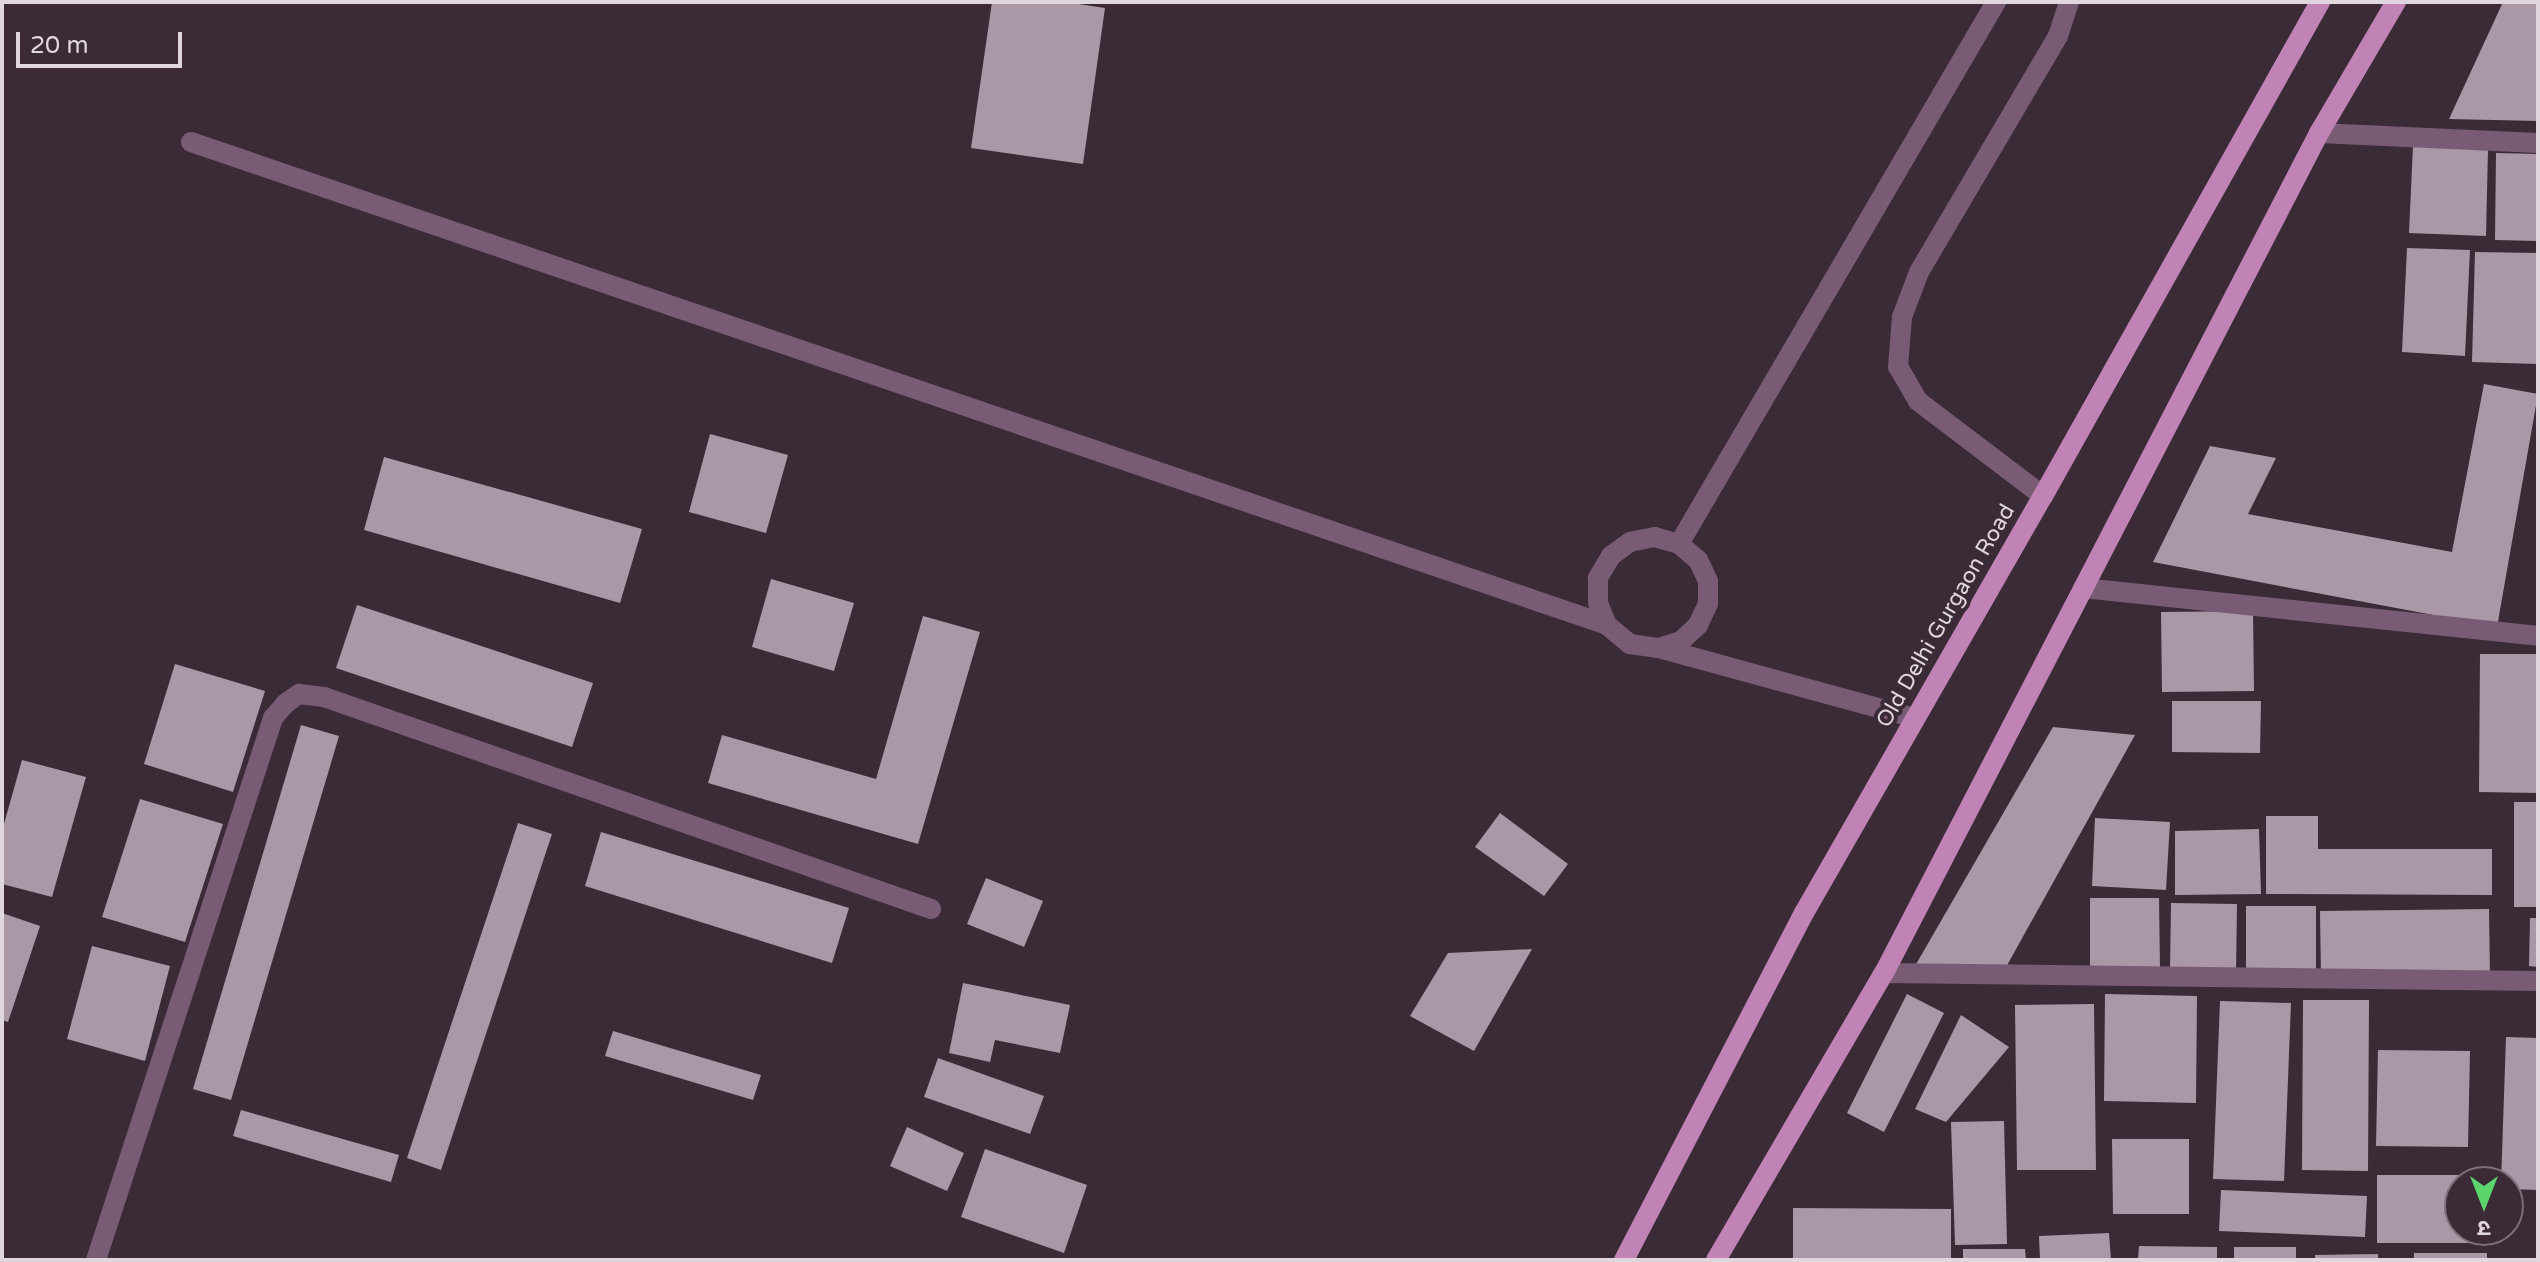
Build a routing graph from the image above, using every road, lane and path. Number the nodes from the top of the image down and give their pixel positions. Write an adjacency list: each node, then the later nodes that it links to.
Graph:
1 (1996, 2): 9 (street)
2 (2069, 2): 8 (street)
3 (2320, 2): 8 (main road, Old Delhi Gurgaon Road)
4 (2396, 2): 5 (main road)
5 (2319, 133): 7 (street); 10 (main road)
6 (191, 142): 11 (street)
7 (2538, 143)
8 (2043, 496): 14 (main road, Old Delhi Gurgaon Road)
9 (1679, 544): 11 (street); 13 (street)
10 (2083, 588): 12 (street); 16 (main road)
11 (1607, 625): 13 (street)
12 (2538, 636)
13 (1659, 648): 14 (street)
14 (1915, 718): 19 (main road, Old Delhi Gurgaon Road)
15 (931, 909): 18 (street)
16 (1884, 973): 17 (street); 20 (main road)
17 (2538, 981)
18 (96, 1260)
19 (1624, 1260)
20 (1716, 1260)

